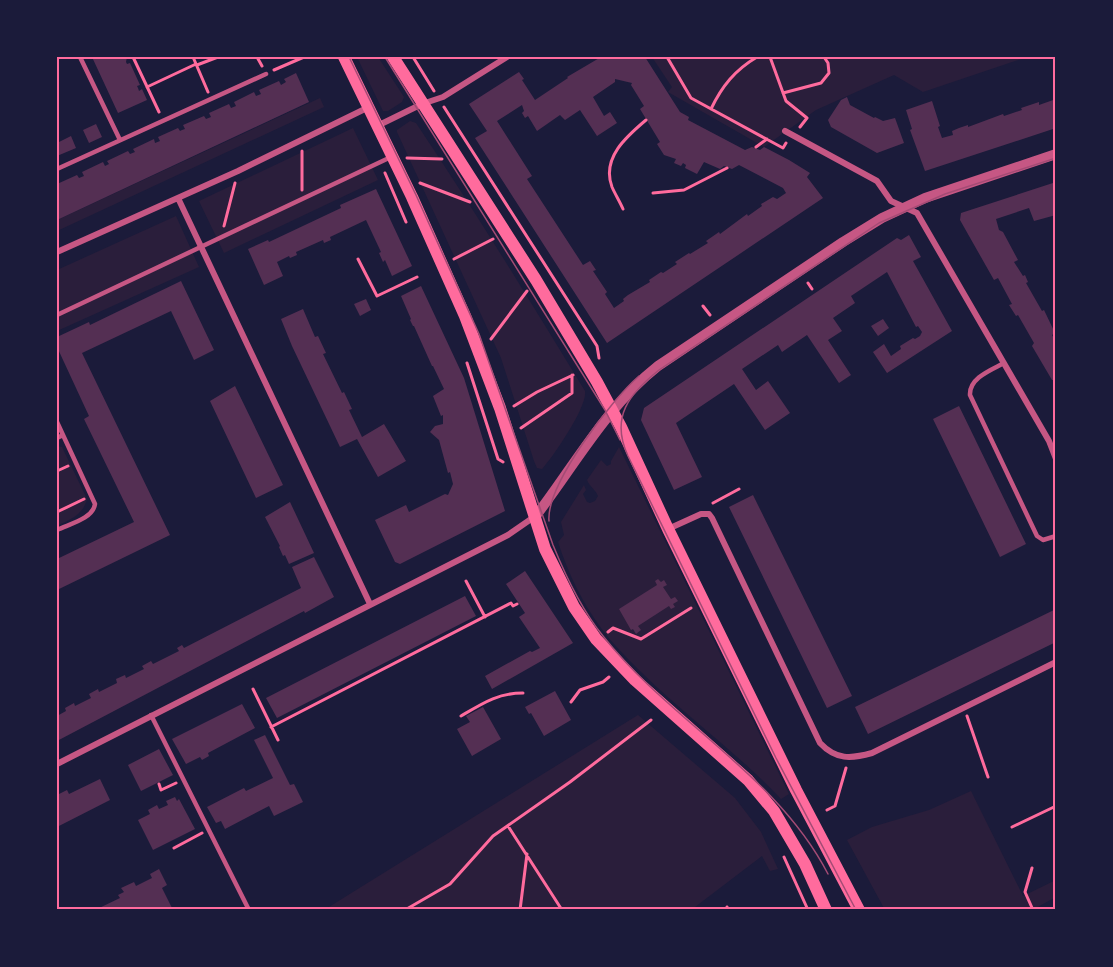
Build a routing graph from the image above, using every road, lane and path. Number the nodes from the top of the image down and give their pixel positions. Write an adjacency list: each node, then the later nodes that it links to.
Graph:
1 (80, 57): 30 (lane)
2 (133, 57): 16 (path)
3 (193, 57): 14 (path)
4 (218, 57): 14 (path)
5 (304, 57): 15 (path)
6 (344, 57): 21 (main road)
7 (393, 57): 20 (main road)
8 (413, 57): 18 (path)
9 (507, 57): 18 (street)
10 (667, 57): 22 (path)
11 (757, 57): 22 (path)
12 (770, 57): 17 (path)
13 (824, 57): 17 (path)
14 (196, 64): 16 (path); 19 (path)
15 (266, 74): 19 (lane)
16 (147, 87): 24 (path)
17 (783, 93): 27 (path)
18 (439, 98): 20 (street); 63 (path)
19 (211, 99): 24 (lane)
20 (422, 104): 25 (street); 32 (main road)
21 (369, 107): 25 (main road); 28 (street)
22 (711, 109): 29 (path)
23 (646, 120): 43 (path)
24 (163, 121): 30 (lane)
25 (377, 126): 35 (main road)
26 (785, 131): 27 (street)
27 (793, 135): 29 (path); 44 (street)
28 (303, 139): 38 (street); 42 (path)
29 (767, 139): 31 (path)
30 (120, 140): 37 (lane)
31 (756, 147)
32 (454, 151): 34 (path); 45 (main road)
33 (1056, 154): 44 (street)
34 (407, 158)
35 (387, 159): 42 (lane); 46 (path); 52 (main road)
36 (727, 168): 40 (path)
37 (57, 169)
38 (238, 171): 41 (street); 48 (path)
39 (418, 182): 45 (path)
40 (653, 193)
41 (178, 198): 49 (street); 50 (street)
42 (302, 201): 48 (lane)
43 (623, 208)
44 (904, 208): 62 (street); 67 (street)
45 (490, 210): 47 (main road)
46 (410, 230)
47 (505, 232): 52 (path); 54 (main road)
48 (228, 236): 49 (lane)
49 (202, 248): 58 (lane); 84 (street)
50 (57, 252)
51 (358, 260): 53 (path)
52 (443, 265): 78 (main road)
53 (417, 277)
54 (536, 280): 60 (path); 67 (main road)
55 (808, 283): 56 (path)
56 (812, 289)
57 (703, 306): 59 (path)
58 (57, 315)
59 (710, 315)
60 (491, 339)
61 (464, 354): 73 (path)
62 (1004, 363): 72 (street); 81 (lane)
63 (603, 366)
64 (578, 372): 65 (path)
65 (572, 375): 66 (path); 69 (path)
66 (514, 406)
67 (612, 409): 78 (street); 79 (main road)
68 (57, 422): 70 (lane)
69 (521, 428)
70 (63, 435): 71 (lane); 75 (lane)
71 (57, 438)
72 (1056, 459)
73 (506, 470)
74 (739, 489): 76 (path)
75 (91, 495): 77 (path); 80 (lane)
76 (711, 504)
77 (57, 512)
78 (535, 517): 84 (street); 87 (main road)
79 (668, 529): 83 (main road); 99 (street)
80 (57, 530)
81 (1056, 536)
82 (466, 581): 86 (path)
83 (703, 601): 87 (path); 117 (main road)
84 (370, 604): 94 (street)
85 (517, 604): 86 (path)
86 (485, 617): 97 (path)
87 (596, 639): 116 (main road)
88 (1056, 662): 93 (street)
89 (609, 677): 92 (path)
90 (253, 689): 97 (path)
91 (523, 693): 95 (path)
92 (571, 702)
93 (964, 708): 99 (street); 101 (path)
94 (151, 716): 100 (street); 102 (lane)
95 (462, 716)
96 (651, 720): 106 (path)
97 (271, 727): 98 (path)
98 (278, 740)
99 (847, 758): 105 (path)
100 (57, 764)
101 (988, 777)
102 (183, 779): 103 (path); 108 (lane)
103 (159, 784)
104 (1056, 806): 107 (path)
105 (827, 810)
106 (508, 826): 110 (path); 113 (path)
107 (1012, 827)
108 (209, 830): 109 (path); 112 (lane)
109 (174, 848)
110 (527, 854): 114 (path); 115 (path)
111 (1032, 868): 118 (path)
112 (244, 910)
113 (405, 910)
114 (520, 910)
115 (562, 910)
116 (826, 910)
117 (859, 910)
118 (1033, 910)

